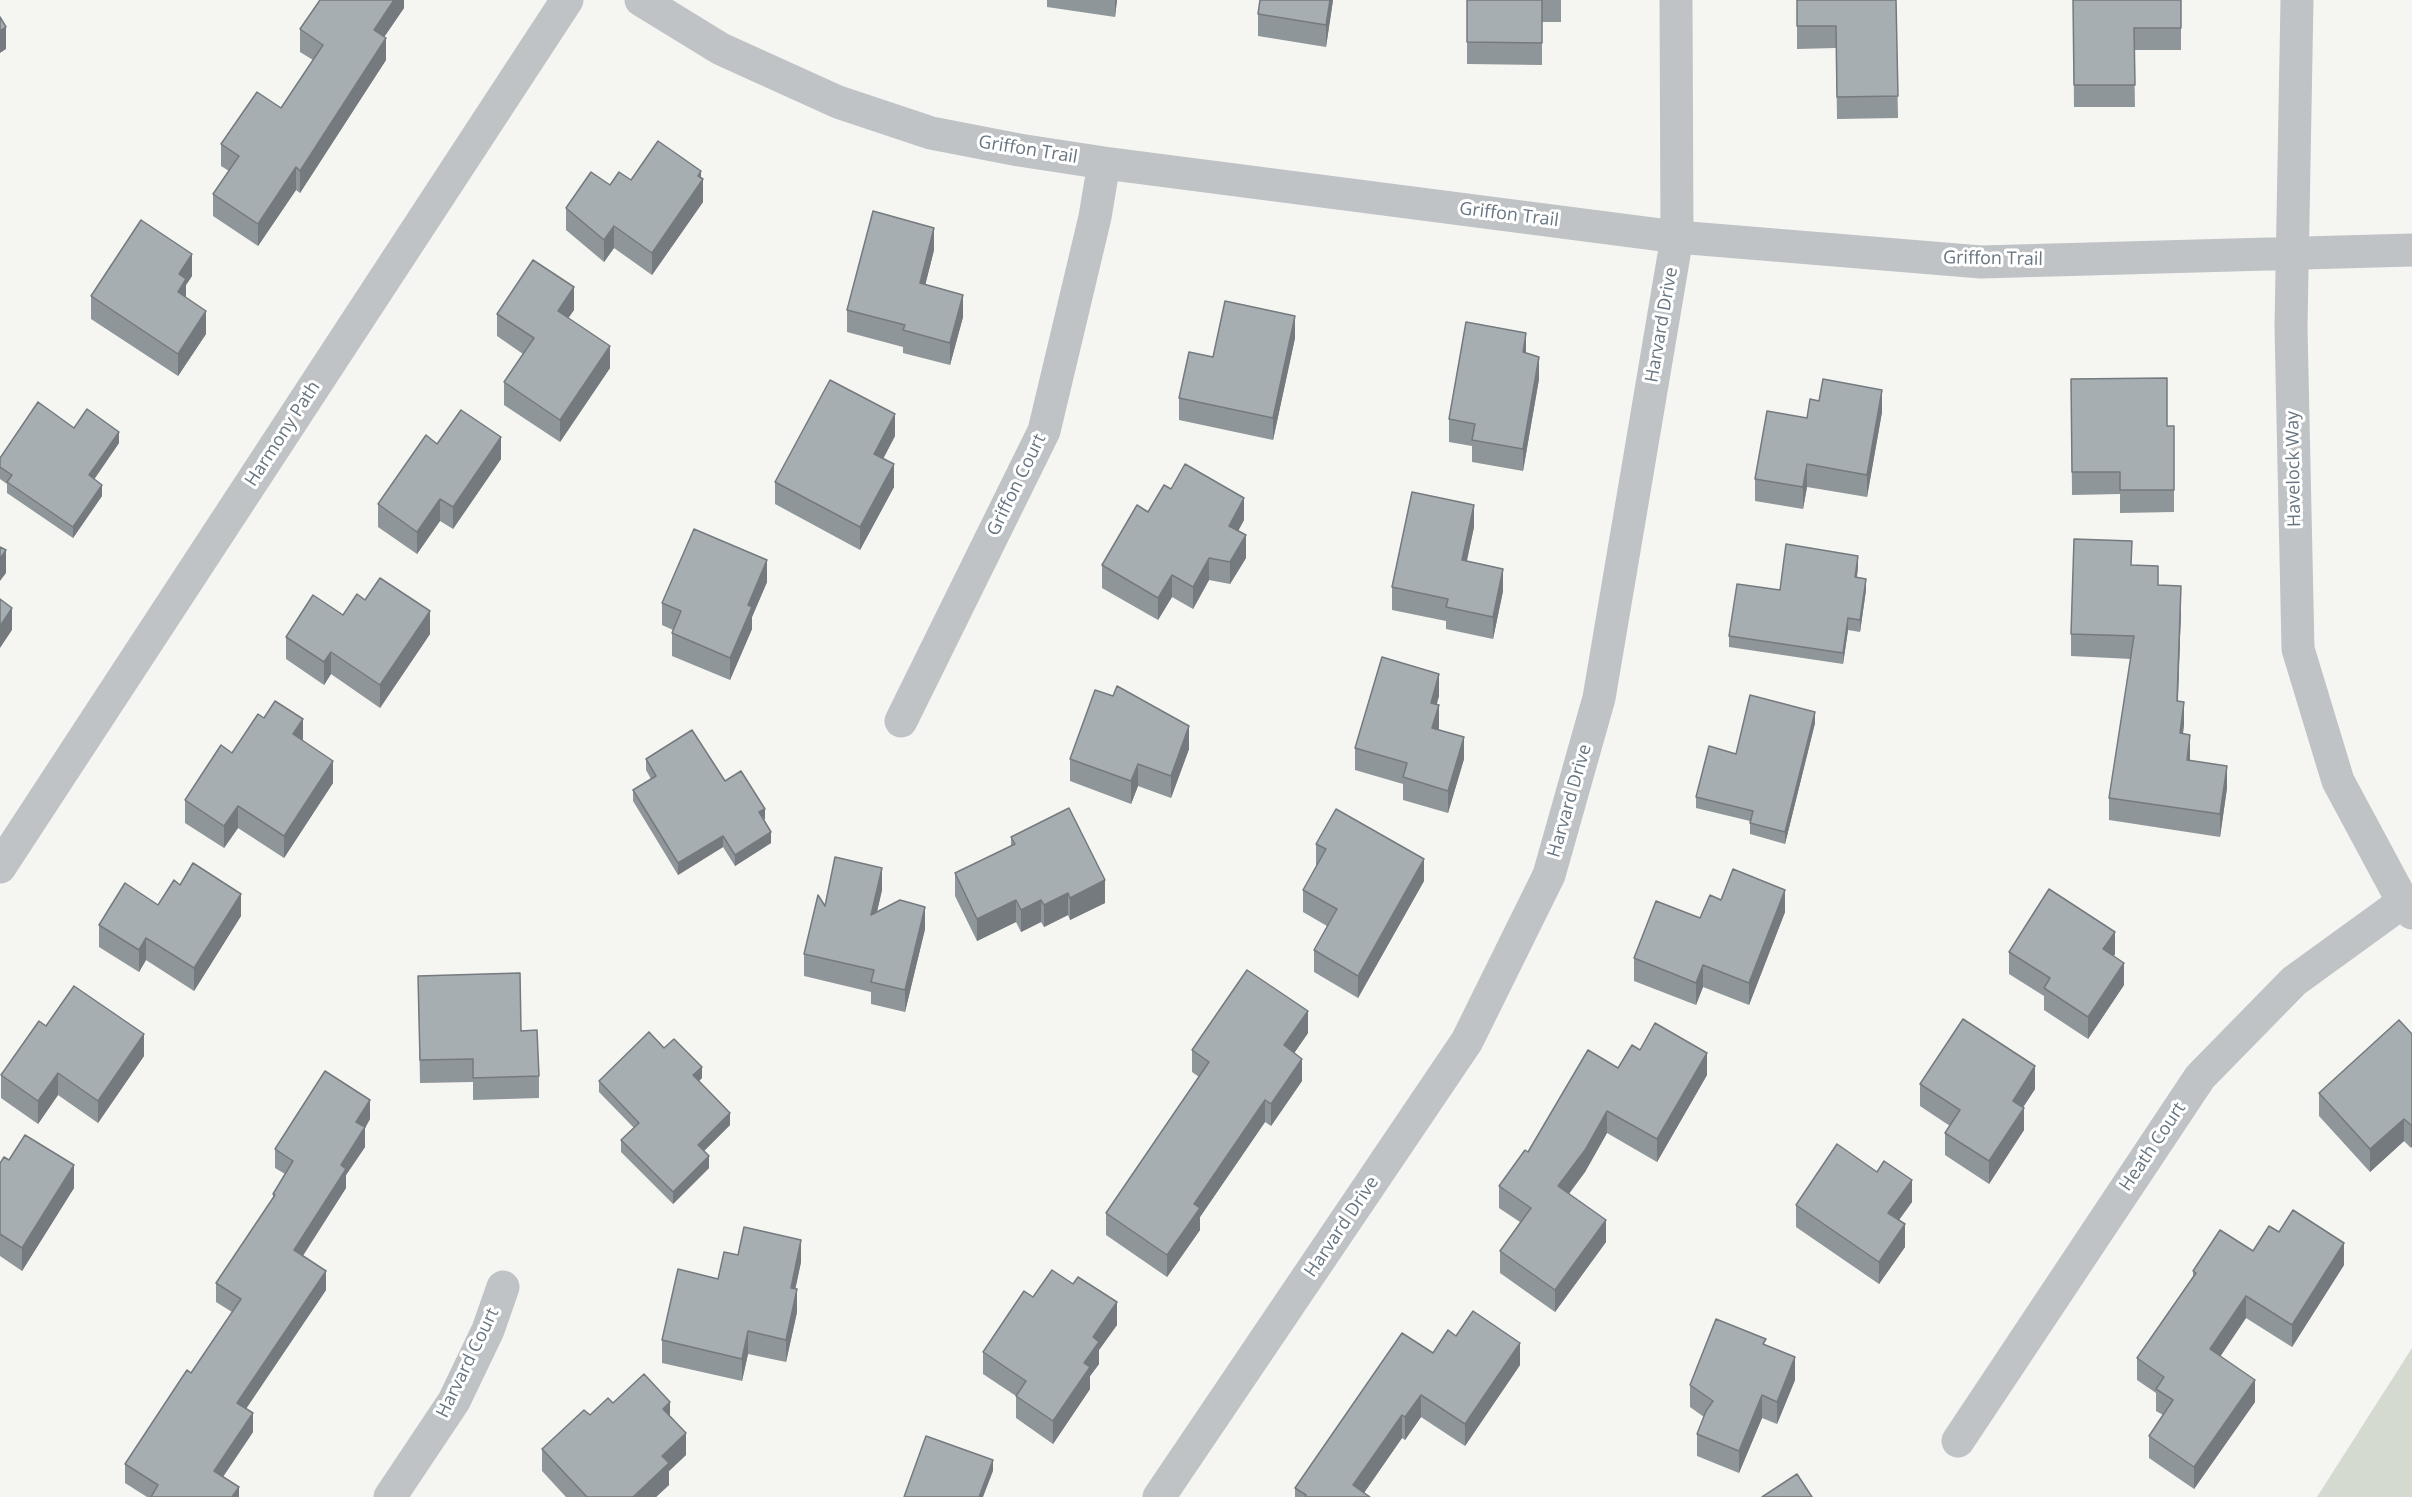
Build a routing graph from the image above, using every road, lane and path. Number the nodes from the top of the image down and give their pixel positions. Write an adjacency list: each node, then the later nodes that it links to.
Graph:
1 (567, 0): 10 (street, Harmony Path)
2 (640, 0): 5 (street, Griffon Trail)
3 (1676, 0): 6 (street, Harvard Drive)
4 (2297, 0): 8 (street, Havelock Way)
5 (1104, 163): 6 (street, Griffon Trail); 9 (street, Griffon Court)
6 (1677, 237): 8 (street, Griffon Trail); 15 (street, Harvard Drive)
7 (2412, 250): 8 (street, Griffon Trail)
8 (2293, 255): 11 (street, Havelock Way)
9 (901, 721)
10 (0, 867)
11 (2407, 908): 13 (street, Heath Court)
12 (503, 1287): 14 (street, Harvard Court)
13 (1958, 1441)
14 (390, 1497)
15 (1159, 1497)

